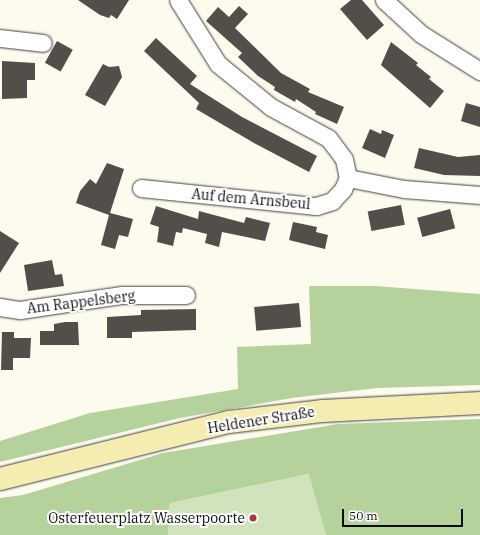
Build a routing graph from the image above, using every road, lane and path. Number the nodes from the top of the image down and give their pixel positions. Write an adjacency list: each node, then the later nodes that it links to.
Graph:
1 (178, 0): 6 (street)
2 (384, 0): 5 (street)
3 (0, 38): 4 (street)
4 (43, 43)
5 (480, 71)
6 (348, 178): 7 (street, Auf dem Arnsbeul); 8 (street)
7 (141, 188)
8 (480, 194)
9 (186, 295): 10 (street, Am Rappelsberg)
10 (0, 307)
11 (480, 403): 12 (main road, Heldener Straße)
12 (0, 479)

